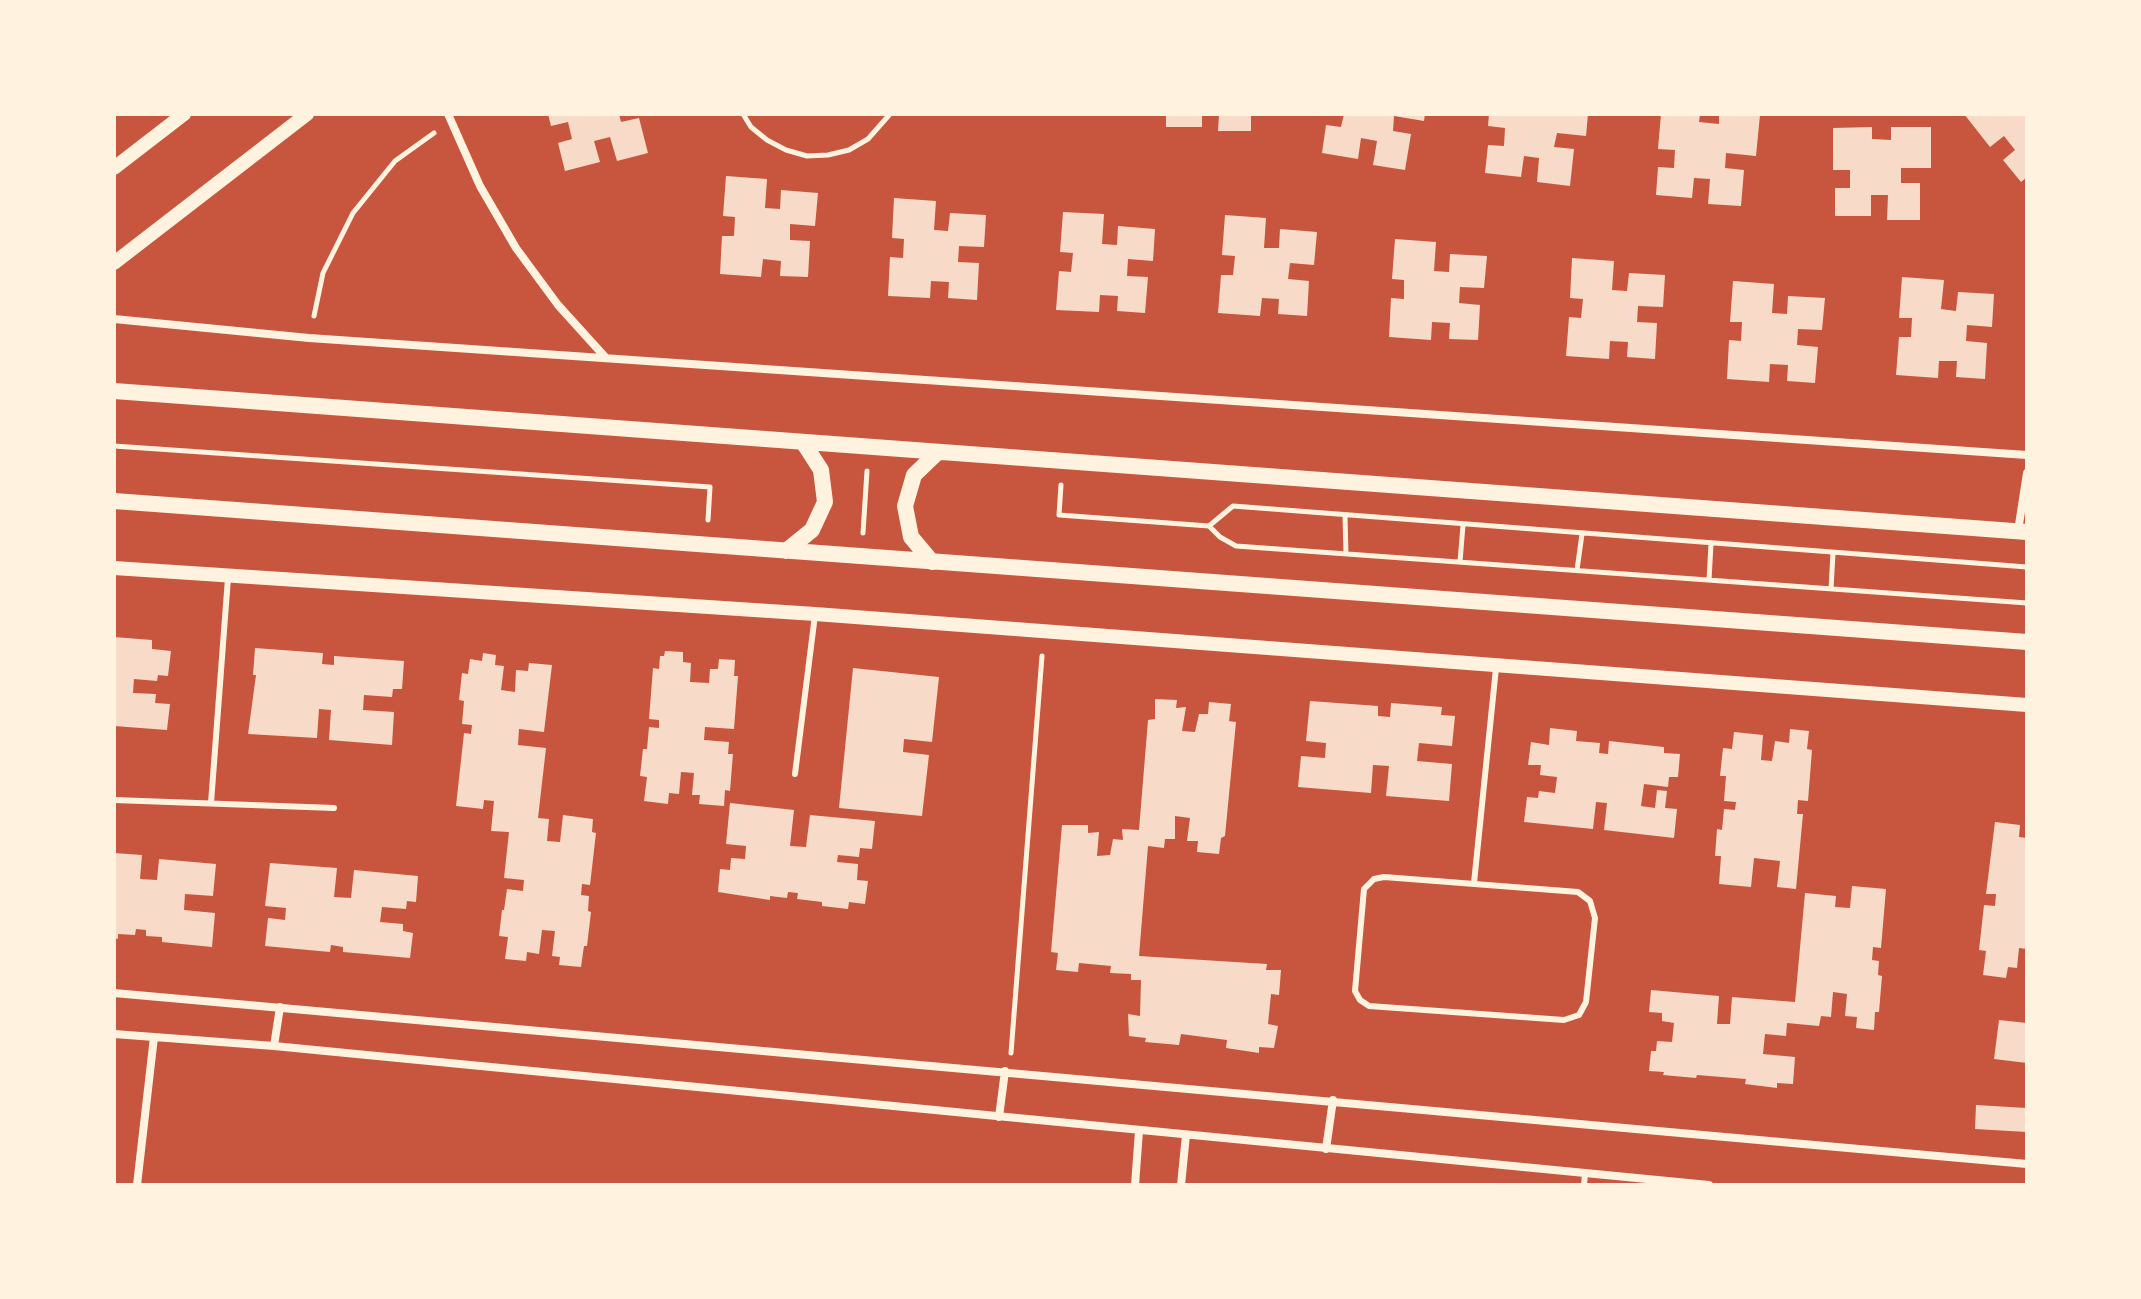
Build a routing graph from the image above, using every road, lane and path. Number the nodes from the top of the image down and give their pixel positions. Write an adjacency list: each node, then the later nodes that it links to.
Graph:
1 (184, 114): 6 (street)
2 (307, 114): 7 (street)
3 (743, 114): 4 (path)
4 (890, 114)
5 (450, 117): 9 (path); 10 (street)
6 (114, 168)
7 (114, 263)
8 (114, 319): 9 (street)
9 (309, 338): 10 (street)
10 (606, 358): 16 (street)
11 (114, 391): 12 (main road)
12 (803, 442): 14 (main road); 27 (main road)
13 (114, 446): 26 (path)
14 (869, 446): 15 (main road); 30 (path)
15 (938, 452): 17 (main road); 31 (main road)
16 (2027, 455)
17 (1063, 461): 22 (path); 23 (main road)
18 (2027, 473): 23 (street)
19 (114, 501): 26 (main road)
20 (1345, 516): 21 (path); 22 (path); 29 (path)
21 (1463, 525): 24 (path); 32 (path)
22 (1209, 526): 29 (path)
23 (2023, 532)
24 (1582, 534): 25 (path); 35 (path)
25 (1711, 544): 28 (path); 37 (path)
26 (706, 545): 27 (main road)
27 (786, 551): 30 (main road)
28 (1833, 553): 33 (path); 38 (path)
29 (1346, 554): 32 (path)
30 (861, 556): 31 (main road)
31 (932, 562): 42 (main road)
32 (1460, 562): 35 (path)
33 (2027, 567)
34 (114, 568): 36 (street)
35 (1577, 570): 37 (path)
36 (228, 578): 40 (street); 47 (lane)
37 (1709, 580): 38 (path)
38 (1831, 589): 39 (path)
39 (2027, 603)
40 (815, 614): 41 (street); 45 (lane)
41 (1044, 632): 43 (street); 55 (path)
42 (2027, 642)
43 (1497, 665): 44 (street); 49 (lane)
44 (2027, 705)
45 (795, 774)
46 (114, 800): 47 (lane)
47 (211, 803): 48 (lane)
48 (334, 808)
49 (1474, 883): 49 (lane)
50 (114, 993): 51 (street)
51 (280, 1007): 54 (street); 55 (street)
52 (114, 1034): 53 (street)
53 (154, 1037): 54 (street); 63 (street)
54 (274, 1046): 57 (street)
55 (1007, 1071): 56 (street); 57 (street)
56 (1333, 1100): 60 (street); 61 (street)
57 (999, 1117): 58 (street)
58 (1139, 1131): 59 (street); 64 (street)
59 (1186, 1135): 60 (street); 65 (street)
60 (1326, 1149): 62 (street)
61 (2027, 1164)
62 (1585, 1174): 66 (lane); 67 (street)
63 (137, 1185)
64 (1135, 1185)
65 (1181, 1185)
66 (1584, 1185)
67 (1709, 1185)

